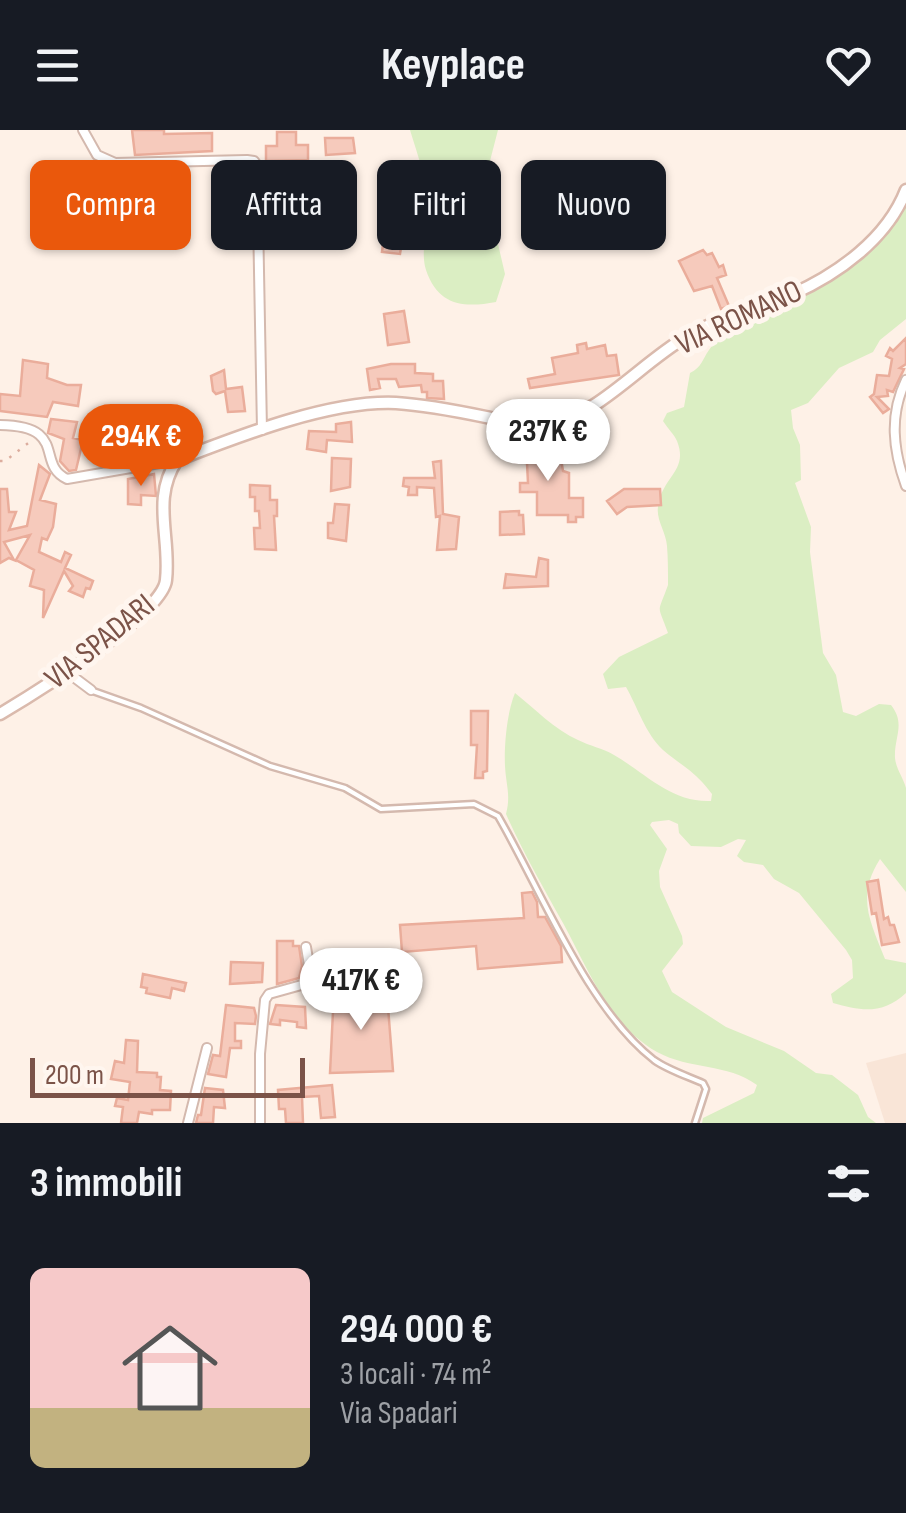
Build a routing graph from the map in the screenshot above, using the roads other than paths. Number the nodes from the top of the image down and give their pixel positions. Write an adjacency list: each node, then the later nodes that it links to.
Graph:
1 (84, 130): 5 (street)
2 (906, 190): 5 (street, VIA ROMANO)
3 (906, 380): 7 (street)
4 (0, 425): 6 (street)
5 (262, 430): 6 (street)
6 (177, 460): 8 (street, VIA SPADARI)
7 (906, 486)
8 (68, 672): 9 (street); 10 (street, VIA SPADARI)
9 (91, 690): 15 (lane)
10 (0, 714)
11 (306, 947): 14 (street)
12 (206, 1048): 13 (street)
13 (188, 1123)
14 (260, 1123)
15 (695, 1123)

